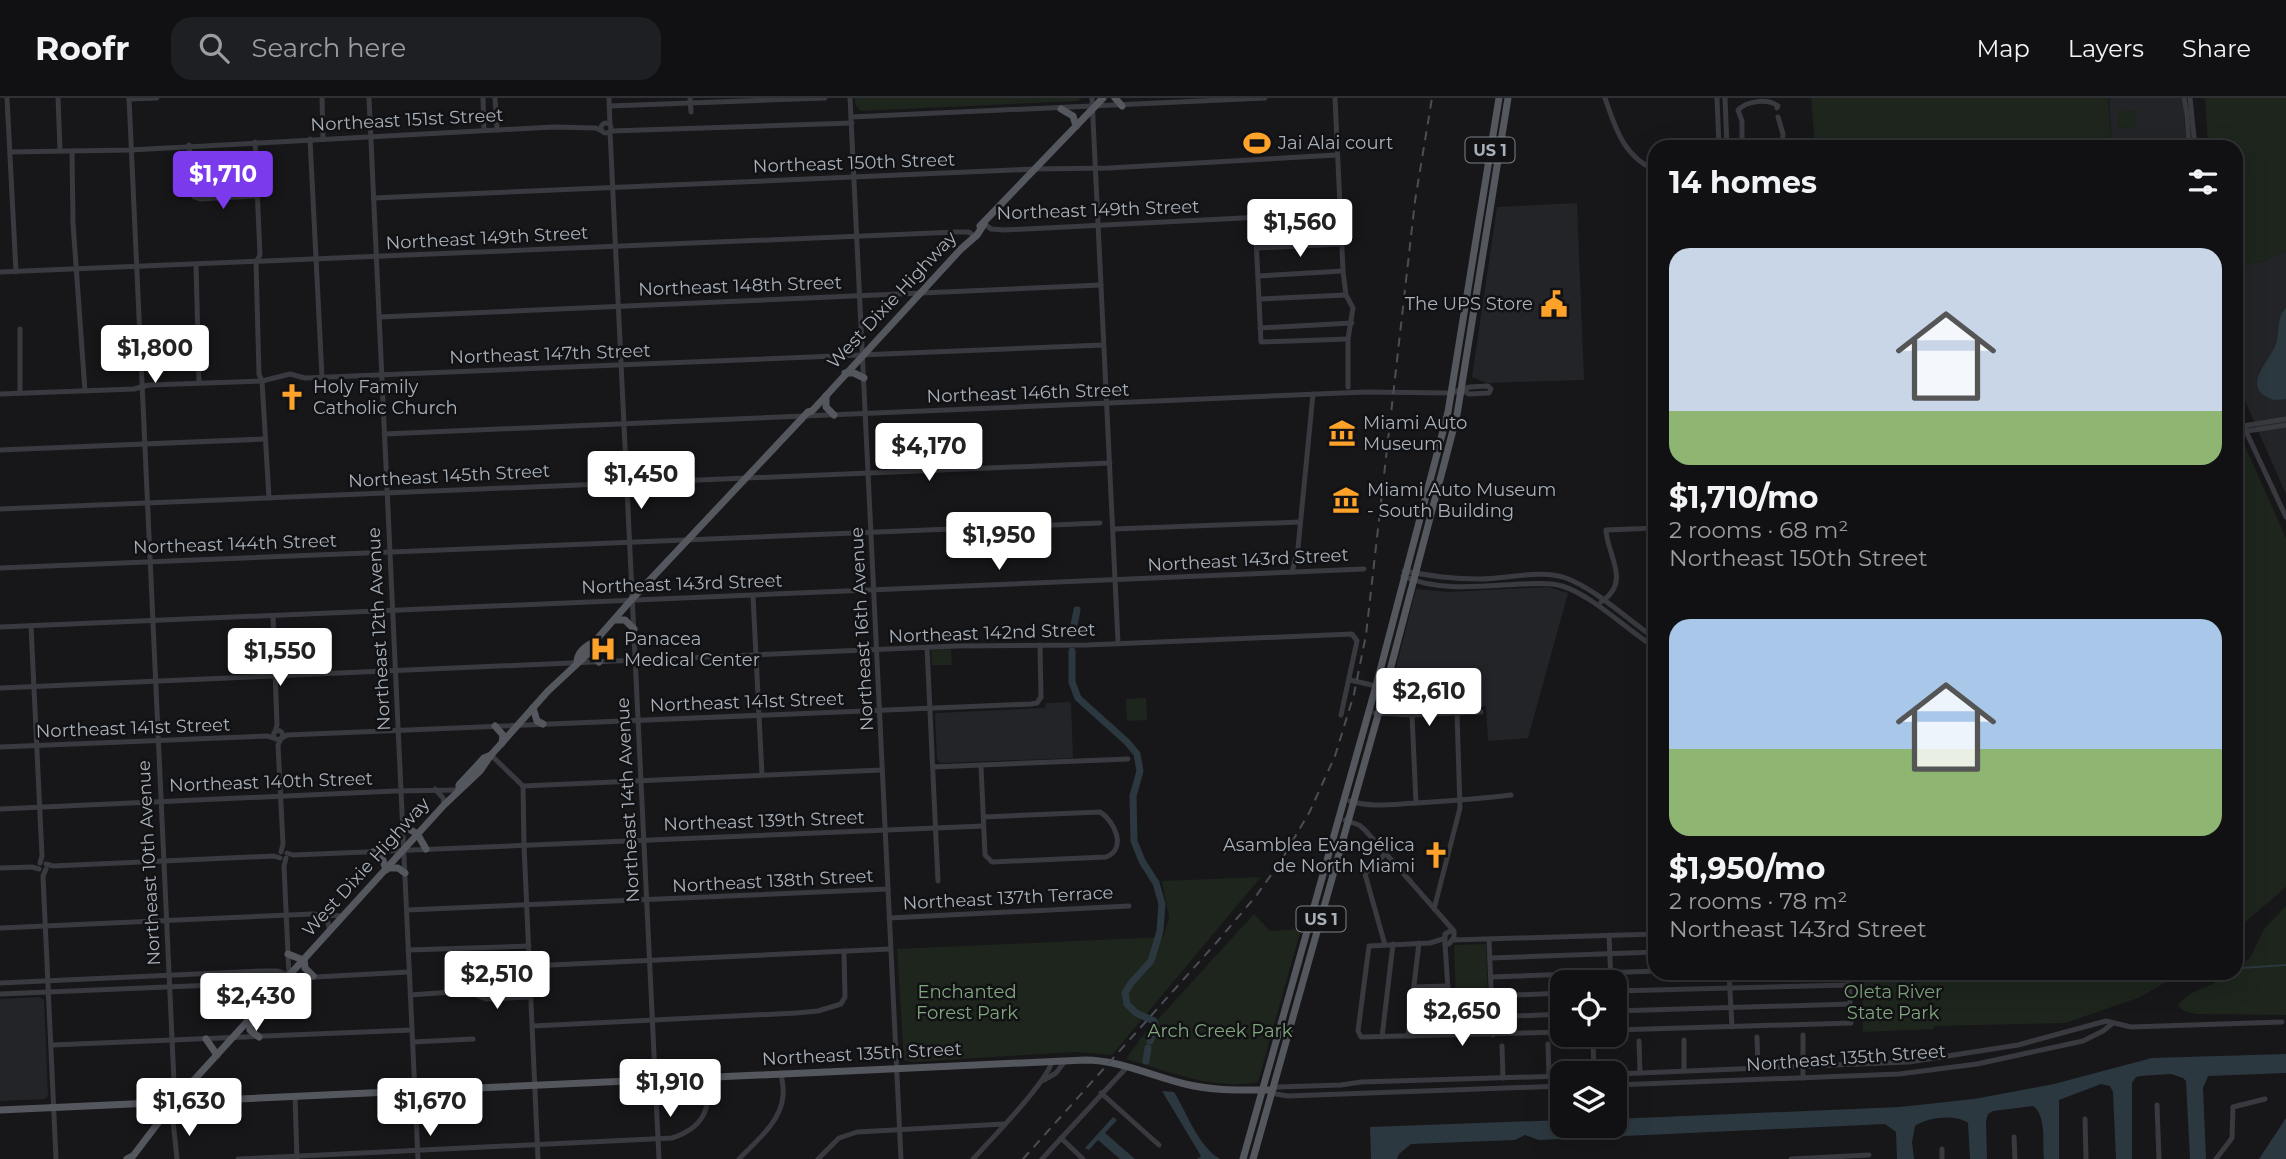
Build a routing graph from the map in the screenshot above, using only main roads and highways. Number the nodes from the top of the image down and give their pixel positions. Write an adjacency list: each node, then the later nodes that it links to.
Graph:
1 (1103, 98): 7 (main road, West Dixie Highway)
2 (1115, 98): 5 (main road)
3 (1499, 98): 8 (main road, US 1)
4 (1508, 98): 9 (main road, US 1)
5 (1122, 106)
6 (1061, 109): 7 (main road)
7 (1076, 126): 14 (main road, West Dixie Highway)
8 (1481, 202): 9 (main road); 10 (main road, US 1)
9 (1491, 203): 12 (main road, US 1)
10 (1467, 293): 11 (main road, US 1); 12 (main road)
11 (1463, 316): 13 (main road); 20 (main road, US 1)
12 (1473, 318): 13 (main road, US 1)
13 (1470, 341): 23 (main road, US 1)
14 (845, 373): 15 (main road); 16 (main road, West Dixie Highway)
15 (864, 378)
16 (833, 386): 17 (main road, West Dixie Highway); 18 (main road, West Dixie Highway)
17 (826, 396): 18 (main road, West Dixie Highway); 19 (main road)
18 (807, 414): 21 (main road, West Dixie Highway)
19 (834, 415)
20 (1392, 615): 23 (main road); 25 (main road, US 1)
21 (614, 620): 22 (main road); 24 (main road, West Dixie Highway)
22 (634, 629)
23 (1397, 639): 27 (main road, US 1)
24 (596, 640): 26 (main road, West Dixie Highway); 28 (main road, West Dixie Highway)
25 (1386, 643): 27 (main road); 40 (main road, US 1)
26 (592, 650): 28 (main road, West Dixie Highway); 29 (main road)
27 (1393, 657): 41 (main road, US 1)
28 (577, 662): 30 (main road, West Dixie Highway)
29 (599, 662)
30 (533, 708): 31 (main road); 33 (main road, West Dixie Highway)
31 (543, 724)
32 (498, 726): 33 (main road)
33 (502, 743): 35 (main road, West Dixie Highway)
34 (403, 827): 35 (main road)
35 (418, 834): 36 (main road); 38 (main road, West Dixie Highway)
36 (426, 849)
37 (373, 852): 38 (main road)
38 (387, 869): 39 (main road); 43 (main road, West Dixie Highway)
39 (405, 873)
40 (1314, 910): 41 (main road); 45 (main road, US 1)
41 (1323, 912): 46 (main road, US 1)
42 (288, 954): 43 (main road)
43 (304, 959): 44 (main road); 47 (main road, West Dixie Highway)
44 (313, 975)
45 (1289, 996): 46 (main road); 54 (main road, US 1)
46 (1299, 998): 55 (main road, US 1)
47 (249, 1019): 48 (main road); 50 (main road, West Dixie Highway)
48 (259, 1037)
49 (206, 1039): 50 (main road)
50 (217, 1055): 53 (main road, West Dixie Highway)
51 (1096, 1061): 52 (main road, Northeast 135th Street); 52 (main road, Northeast 135th Street); 56 (main road, Northeast 135th Street)
52 (1141, 1070): 54 (main road, Northeast 135th Street)
53 (192, 1081): 56 (main road); 58 (main road, West Dixie Highway)
54 (1262, 1090): 55 (main road, Northeast 135th Street); 62 (main road, US 1)
55 (1271, 1090): 63 (main road, US 1)
56 (200, 1101): 58 (main road, Northeast 135th Street)
57 (149, 1102): 58 (main road, Northeast 135th Street); 59 (main road, Northeast 135th Street); 60 (main road)
58 (174, 1102): 60 (main road, West Dixie Highway)
59 (0, 1110)
60 (160, 1120): 61 (main road, West Dixie Highway)
61 (132, 1157)
62 (1243, 1159)
63 (1253, 1159)

